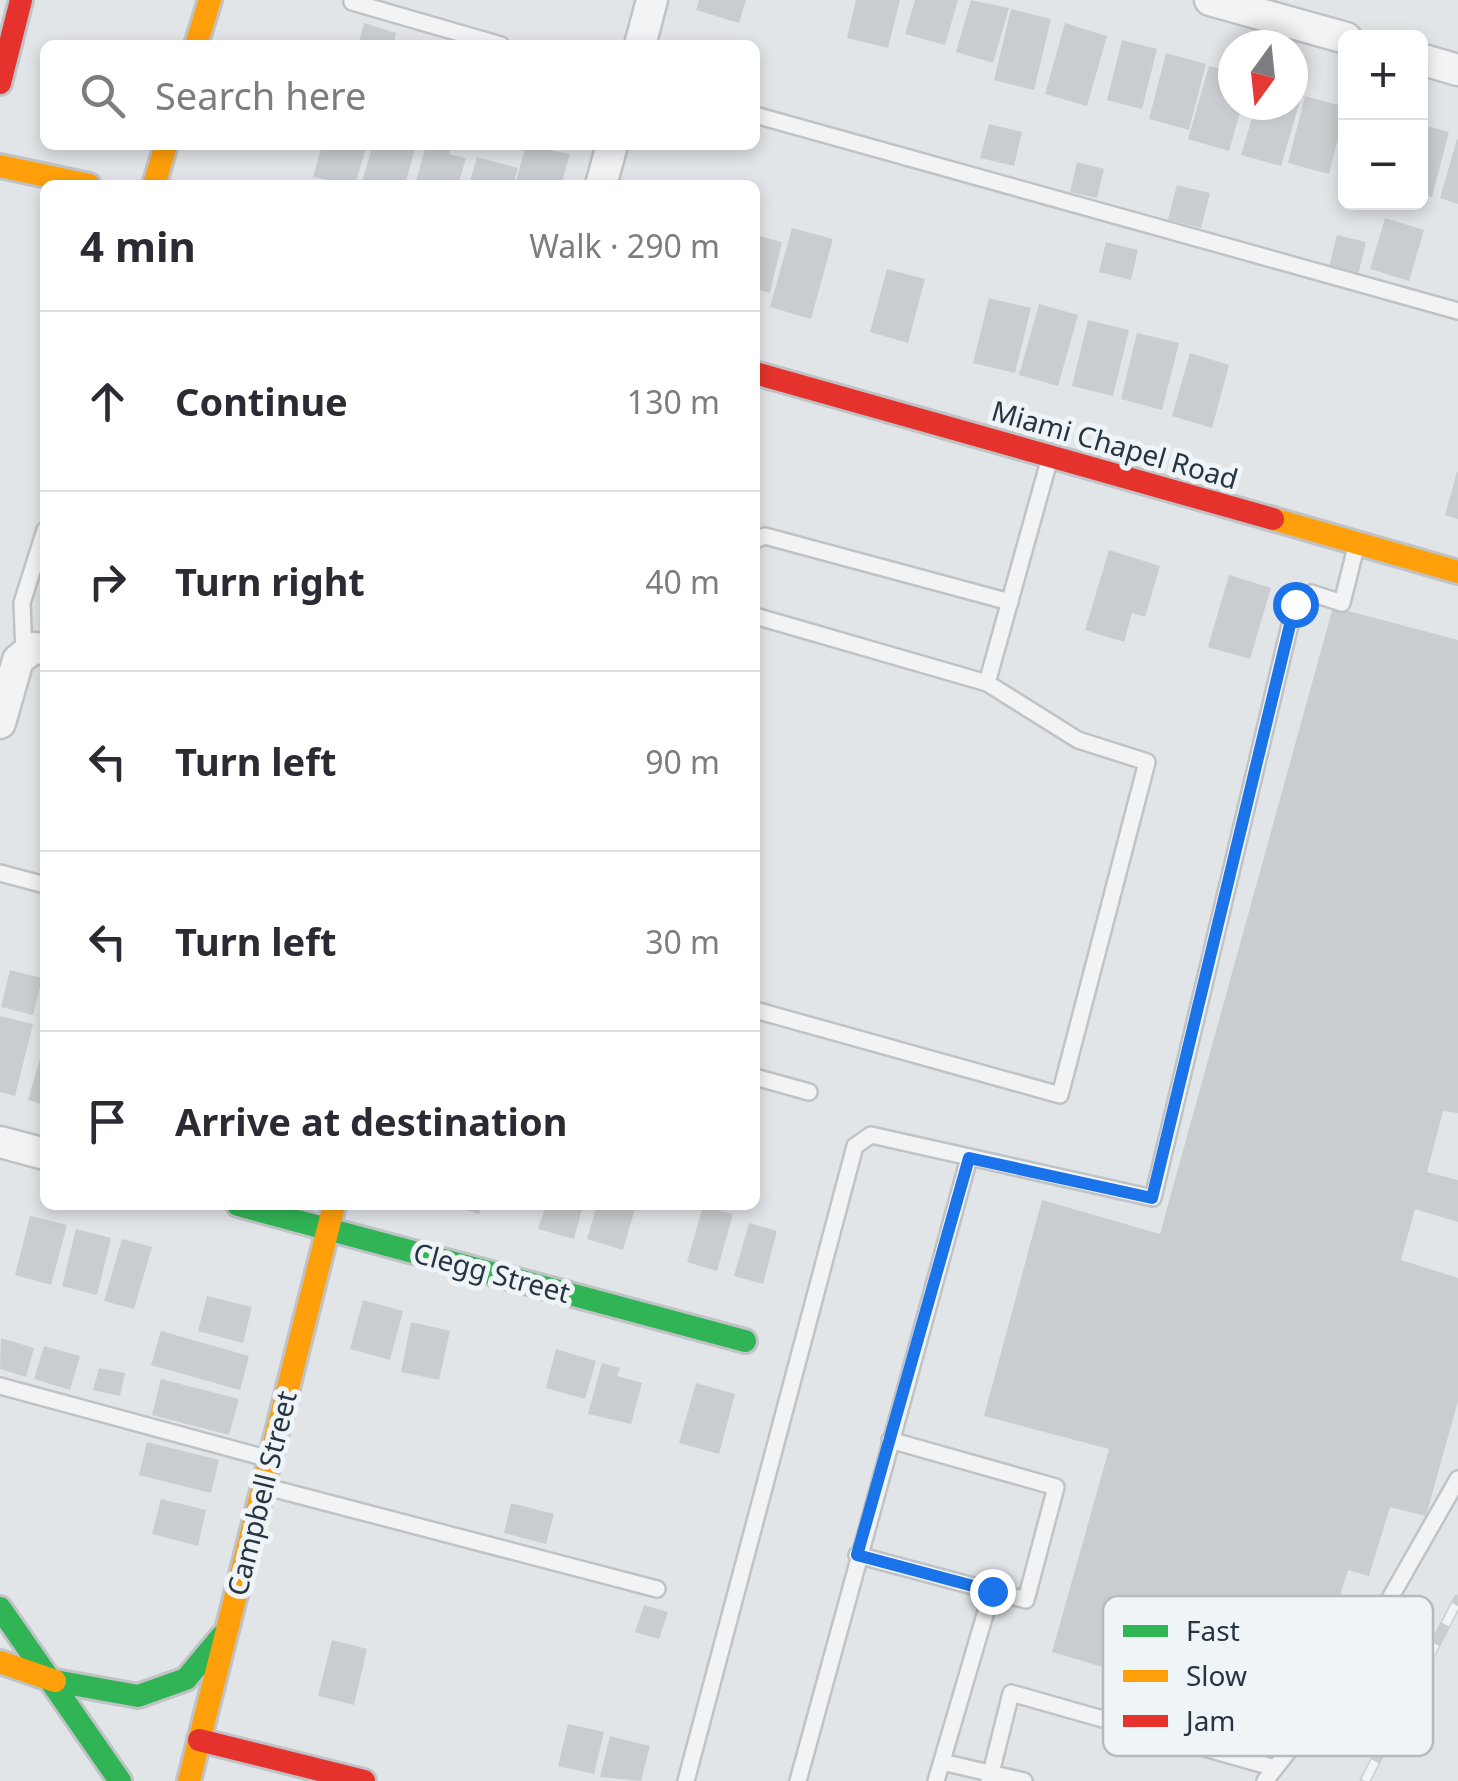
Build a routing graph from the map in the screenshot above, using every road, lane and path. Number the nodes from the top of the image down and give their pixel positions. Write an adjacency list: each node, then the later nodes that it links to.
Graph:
1 (210, 0): 7 (main road)
2 (652, 0): 9 (street)
3 (1210, 0): 6 (street)
4 (350, 1): 8 (lane)
5 (18, 10): 12 (main road)
6 (1338, 36)
7 (198, 40)
8 (484, 40)
9 (641, 40)
10 (1428, 61): 11 (street)
11 (1458, 70)
12 (0, 83)
13 (760, 116): 20 (lane)
14 (164, 150): 18 (main road)
15 (611, 150): 19 (street)
16 (0, 166): 17 (main road)
17 (66, 180)
18 (156, 180)
19 (602, 180)
20 (1458, 311)
21 (760, 375): 22 (main road, Miami Chapel Road)
22 (1050, 457): 24 (main road, Miami Chapel Road); 27 (lane)
23 (760, 538): 27 (lane)
24 (1357, 544): 26 (main road, Miami Chapel Road); 39 (lane)
25 (40, 546): 29 (lane)
26 (1458, 572)
27 (1010, 602): 30 (lane)
28 (760, 617): 30 (lane)
29 (34, 650): 31 (street)
30 (987, 683): 34 (lane)
31 (0, 723)
32 (0, 874): 33 (lane)
33 (40, 884)
34 (760, 1011)
35 (760, 1078): 36 (lane)
36 (809, 1092)
37 (0, 1142): 38 (street)
38 (40, 1153)
39 (969, 1158): 45 (lane); 67 (lane)
40 (257, 1210): 42 (main road, Clegg Street)
41 (333, 1210): 42 (main road, Campbell Street)
42 (328, 1229): 43 (main road, Clegg Street); 46 (main road, Campbell Street)
43 (745, 1341)
44 (0, 1386): 46 (lane)
45 (890, 1440): 49 (lane); 51 (lane)
46 (270, 1458): 48 (main road, Campbell Street)
47 (1458, 1479): 52 (lane)
48 (263, 1486): 50 (lane); 54 (main road, Campbell Street)
49 (857, 1555): 51 (lane); 68 (lane)
50 (657, 1589)
51 (992, 1591): 61 (lane)
52 (1391, 1596)
53 (0, 1608): 56 (main road)
54 (226, 1632): 56 (main road); 58 (main road, Campbell Street)
55 (0, 1662): 56 (main road)
56 (55, 1681): 64 (main road)
57 (1103, 1719): 63 (lane)
58 (199, 1740): 65 (main road, Campbell Street); 66 (main road)
59 (1234, 1756): 62 (lane)
60 (1285, 1756): 62 (lane)
61 (942, 1762): 63 (lane); 69 (lane)
62 (1276, 1768): 71 (lane)
63 (990, 1777): 70 (lane)
64 (120, 1781)
65 (189, 1781)
66 (364, 1781)
67 (686, 1781)
68 (798, 1781)
69 (936, 1781)
70 (1024, 1781)
71 (1265, 1781)

